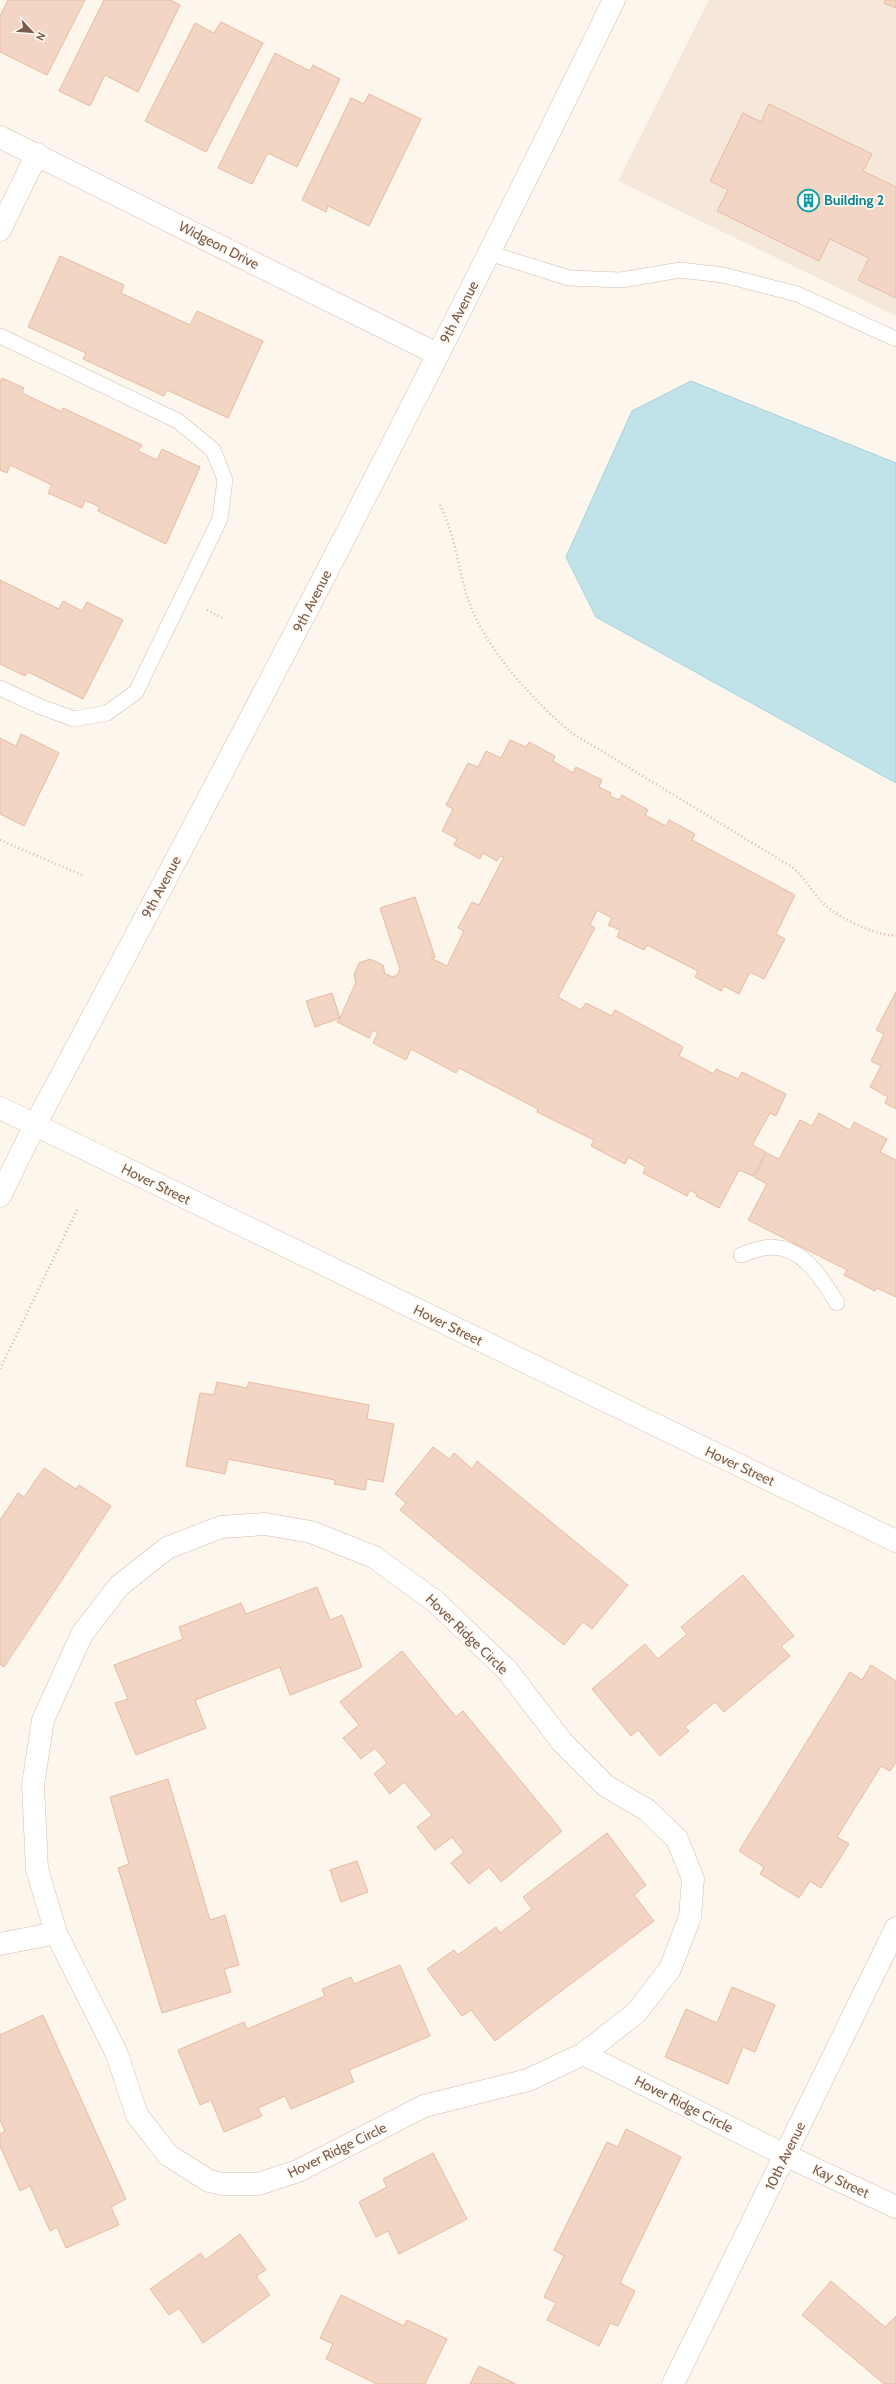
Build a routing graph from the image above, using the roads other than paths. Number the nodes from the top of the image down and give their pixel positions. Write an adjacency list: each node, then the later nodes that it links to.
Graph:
1 (614, 0): 5 (street, 9th Avenue)
2 (0, 136): 3 (street, Widgeon Drive)
3 (37, 154): 4 (street); 8 (street, Widgeon Drive)
4 (0, 230)
5 (489, 253): 7 (lane); 8 (street, 9th Avenue)
6 (0, 336): 9 (lane)
7 (896, 339)
8 (437, 354): 11 (street, 9th Avenue)
9 (0, 688)
10 (0, 1108): 11 (street, Hover Street)
11 (35, 1125): 12 (street, 9th Avenue); 15 (street, Hover Street)
12 (0, 1196)
13 (741, 1255): 14 (lane)
14 (837, 1303)
15 (896, 1541)
16 (896, 1928): 20 (street, 10th Avenue)
17 (56, 1934): 18 (street); 19 (street, Hover Ridge Circle); 19 (street, Hover Ridge Circle)
18 (0, 1944)
19 (583, 2054): 20 (street, Hover Ridge Circle)
20 (785, 2155): 21 (street, Kay Street); 22 (street, 10th Avenue)
21 (896, 2208)
22 (674, 2384)

